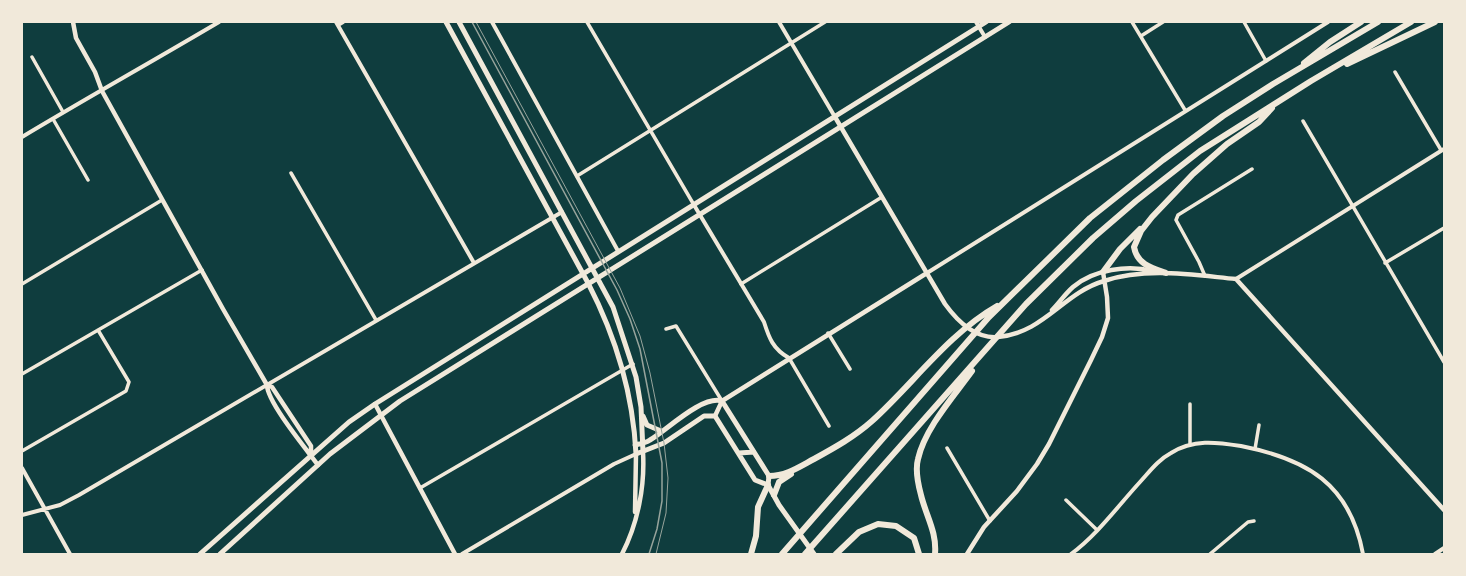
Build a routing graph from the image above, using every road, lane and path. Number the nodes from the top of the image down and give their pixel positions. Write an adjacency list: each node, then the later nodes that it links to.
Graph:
1 (73, 22): 30 (main road)
2 (219, 22): 30 (street)
3 (343, 22): 20 (street)
4 (446, 22): 51 (main road)
5 (459, 22): 49 (main road)
6 (492, 22): 43 (street)
7 (587, 22): 38 (street)
8 (780, 22): 24 (street)
9 (825, 22): 24 (street)
10 (986, 22): 21 (main road)
11 (1009, 22): 23 (main road)
12 (1132, 22): 22 (street)
13 (1163, 22): 22 (street)
14 (1244, 22): 26 (street)
15 (1328, 22): 26 (street)
16 (1361, 22): 27 (highway)
17 (1378, 22): 27 (highway)
18 (1411, 22): 29 (highway)
19 (1435, 22): 29 (highway)
20 (337, 24): 56 (street)
21 (977, 24): 23 (street); 34 (main road)
22 (1141, 36): 32 (street)
23 (985, 37): 37 (main road)
24 (792, 43): 34 (street); 38 (street)
25 (32, 57): 33 (street)
26 (1266, 61): 32 (street)
27 (1298, 69): 71 (highway)
28 (1395, 72): 40 (street)
29 (1311, 81): 31 (highway)
30 (102, 91): 33 (street); 46 (main road)
31 (1275, 104): 52 (highway); 77 (highway)
32 (1185, 110): 61 (street)
33 (63, 112): 35 (street)
34 (835, 117): 37 (main road); 47 (main road)
35 (53, 119): 39 (street); 44 (street)
36 (1303, 121): 48 (street)
37 (841, 126): 45 (main road); 50 (main road)
38 (651, 130): 43 (street); 47 (street)
39 (22, 137)
40 (1443, 150): 48 (street)
41 (1252, 169): 64 (street)
42 (291, 173): 72 (street)
43 (577, 176): 55 (street)
44 (88, 180)
45 (882, 197): 61 (main road); 70 (street)
46 (162, 200): 59 (main road); 69 (street)
47 (694, 205): 50 (street); 55 (main road)
48 (1353, 206): 57 (street); 66 (street)
49 (562, 212): 51 (street); 58 (main road)
50 (700, 213): 65 (main road); 70 (street)
51 (553, 217): 56 (street); 63 (main road)
52 (1152, 217): 60 (highway); 62 (highway)
53 (1443, 228): 54 (street); 57 (street)
54 (1444, 233)
55 (618, 251): 58 (main road)
56 (474, 263): 72 (street)
57 (1385, 263): 79 (street)
58 (592, 268): 63 (main road); 65 (main road)
59 (202, 270): 75 (street); 84 (main road)
60 (1103, 272): 62 (main road); 67 (main road); 73 (main road)
61 (927, 273): 73 (main road); 76 (main road)
62 (1166, 273): 64 (main road); 67 (main road)
63 (583, 274): 68 (main road); 86 (main road)
64 (1205, 276): 66 (main road)
65 (597, 277): 68 (main road); 80 (main road)
66 (1236, 279): 114 (main road)
67 (1104, 280): 73 (main road); 117 (main road)
68 (588, 283): 82 (main road); 89 (main road)
69 (22, 284)
70 (741, 284): 78 (street)
71 (1003, 302): 107 (highway); 128 (highway)
72 (376, 320): 84 (street)
73 (1041, 322)
74 (666, 329): 85 (street)
75 (98, 330): 83 (street); 99 (street)
76 (828, 333): 78 (main road); 81 (street)
77 (987, 349): 129 (highway); 133 (highway)
78 (789, 358): 85 (main road); 92 (street)
79 (1444, 362)
80 (633, 364): 82 (street); 88 (main road)
81 (850, 368)
82 (624, 370): 96 (main road); 110 (street)
83 (22, 374)
84 (268, 385): 104 (main road); 104 (main road); 113 (street)
85 (722, 401): 90 (main road); 93 (main road); 101 (main road)
86 (375, 404): 89 (main road); 104 (main road)
87 (1190, 404): 95 (street)
88 (641, 407): 93 (main road); 94 (main road)
89 (380, 415): 105 (main road); 110 (main road)
90 (715, 416): 100 (main road); 102 (main road)
91 (1260, 424): 98 (street)
92 (829, 426)
93 (661, 430): 94 (main road)
94 (643, 443): 96 (main road); 100 (main road)
95 (1190, 444): 98 (street); 119 (street)
96 (635, 446): 103 (main road)
97 (947, 448): 117 (street)
98 (1255, 449): 137 (street)
99 (22, 451)
100 (643, 452): 103 (main road); 116 (main road)
101 (754, 452): 102 (main road); 108 (main road)
102 (739, 453): 109 (main road)
103 (636, 454): 116 (main road); 125 (street)
104 (311, 456): 105 (main road); 122 (main road)
105 (318, 465): 123 (main road)
106 (22, 468): 113 (street)
107 (794, 470): 108 (highway); 111 (highway)
108 (769, 476): 109 (main road)
109 (768, 485): 111 (main road); 127 (highway)
110 (420, 488): 124 (main road)
111 (774, 495): 130 (main road)
112 (1066, 500): 119 (street)
113 (45, 509): 115 (street); 121 (street)
114 (1444, 510)
115 (22, 515)
116 (635, 517): 126 (main road)
117 (990, 521): 134 (main road)
118 (1254, 521): 136 (street)
119 (1096, 529): 135 (street)
120 (1444, 548): 138 (street)
121 (70, 554)
122 (200, 554)
123 (220, 554)
124 (455, 554)
125 (462, 554)
126 (622, 554)
127 (751, 554)
128 (782, 554)
129 (805, 554)
130 (814, 554)
131 (836, 554): 132 (highway)
132 (919, 554)
133 (935, 554)
134 (967, 554)
135 (1071, 554)
136 (1210, 554)
137 (1363, 554)
138 (1435, 554)

